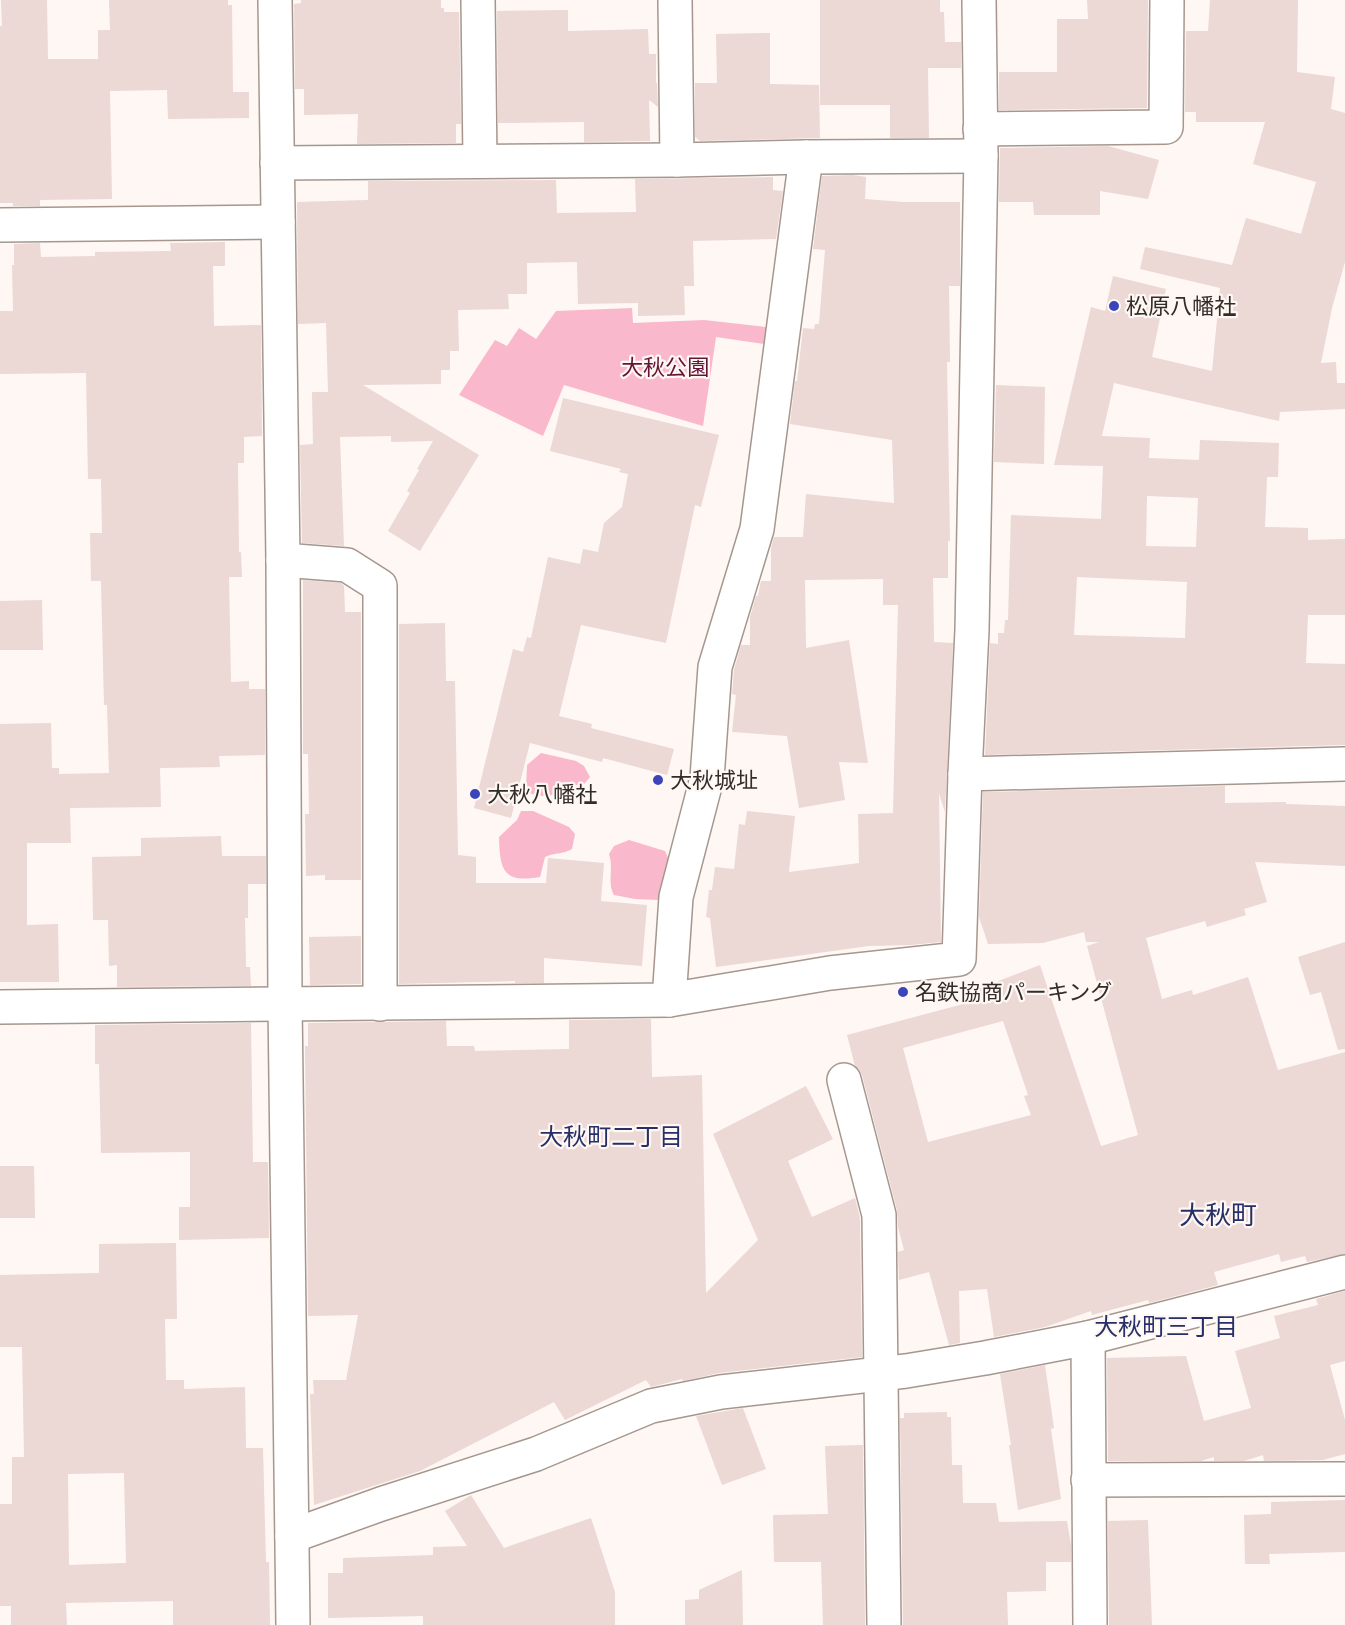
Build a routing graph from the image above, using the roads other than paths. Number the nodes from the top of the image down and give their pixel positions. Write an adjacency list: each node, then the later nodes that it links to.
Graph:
1 (275, 0): 10 (street)
2 (478, 0): 9 (street)
3 (675, 0): 8 (street)
4 (980, 0): 6 (street)
5 (1167, 0): 6 (street)
6 (981, 142): 7 (street); 15 (street)
7 (806, 157): 8 (street); 16 (street)
8 (677, 160): 9 (street)
9 (480, 161): 10 (street)
10 (277, 163): 11 (street)
11 (278, 222): 12 (street); 13 (street)
12 (0, 225)
13 (283, 560): 17 (street); 18 (street)
14 (1345, 764): 15 (street)
15 (965, 774): 16 (street)
16 (669, 1000): 18 (street)
17 (285, 1004): 18 (street); 19 (street); 26 (street)
18 (380, 1004)
19 (0, 1007)
20 (844, 1080): 23 (street)
21 (1343, 1280): 22 (street)
22 (1088, 1338): 23 (street); 25 (street)
23 (881, 1374): 26 (street); 28 (street)
24 (1345, 1479): 25 (street)
25 (1088, 1480): 29 (street)
26 (292, 1536): 27 (street)
27 (293, 1625)
28 (884, 1625)
29 (1090, 1625)

